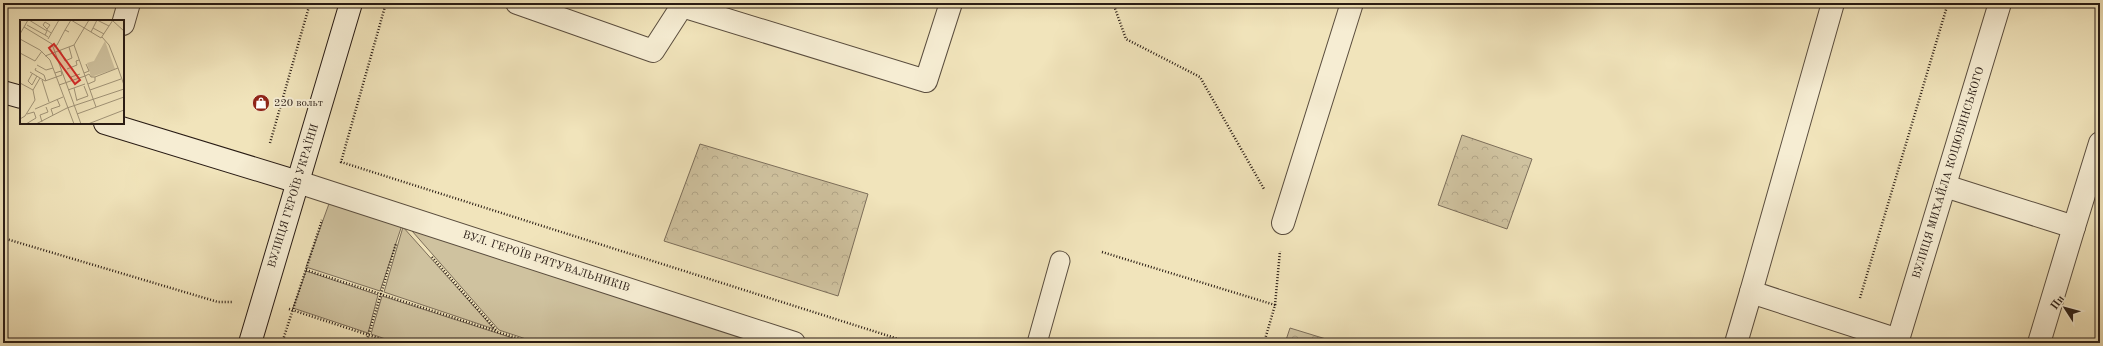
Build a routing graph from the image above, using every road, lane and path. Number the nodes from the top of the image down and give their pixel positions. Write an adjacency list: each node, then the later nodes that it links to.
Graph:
1 (129, 3): 12 (street)
2 (310, 3): 17 (path)
3 (351, 3): 18 (street, ВУЛИЦЯ ГЕРОЇВ УКРАЇНИ)
4 (386, 3): 44 (path)
5 (517, 3): 6 (street)
6 (951, 3)
7 (1113, 3): 21 (path)
8 (1352, 3): 21 (street)
9 (1833, 3): 29 (street)
10 (1948, 3): 34 (path)
11 (2000, 3): 19 (street, ВУЛИЦЯ МИХАЙЛА КОЦЮБИНСЬКОГО)
12 (124, 20)
13 (3, 92): 14 (street)
14 (20, 98)
15 (108, 124): 18 (street, ВУЛ. ГЕРОЇВ РЯТУВАЛЬНИКІВ)
16 (2100, 143): 22 (street)
17 (269, 146)
18 (298, 182): 20 (street, ВУЛ. ГЕРОЇВ РЯТУВАЛЬНИКІВ); 31 (street, ВУЛИЦЯ ГЕРОЇВ УКРАЇНИ)
19 (1945, 186): 22 (street); 37 (street, ВУЛИЦЯ МИХАЙЛА КОЦЮБИНСЬКОГО)
20 (331, 192): 28 (path); 43 (street, ВУЛ. ГЕРОЇВ РЯТУВАЛЬНИКІВ)
21 (1282, 223): 32 (path)
22 (2074, 227): 48 (street)
23 (398, 237): 30 (path)
24 (3, 238): 31 (path)
25 (427, 252): 35 (path)
26 (1102, 252): 32 (path)
27 (1060, 260): 45 (lane)
28 (306, 270): 30 (path); 33 (path)
29 (1751, 292): 34 (street); 47 (street)
30 (380, 294): 35 (path); 36 (path)
31 (262, 302): 33 (path); 38 (street, ВУЛИЦЯ ГЕРОЇВ УКРАЇНИ)
32 (1275, 305): 46 (path)
33 (292, 309): 36 (path); 39 (path)
34 (1852, 325): 37 (street)
35 (498, 332): 42 (path)
36 (369, 335): 40 (path); 41 (path)
37 (1898, 341)
38 (250, 343)
39 (282, 343)
40 (366, 343)
41 (393, 343)
42 (532, 343)
43 (794, 343)
44 (910, 343)
45 (1038, 343)
46 (1264, 343)
47 (1736, 343)
48 (2039, 343)

